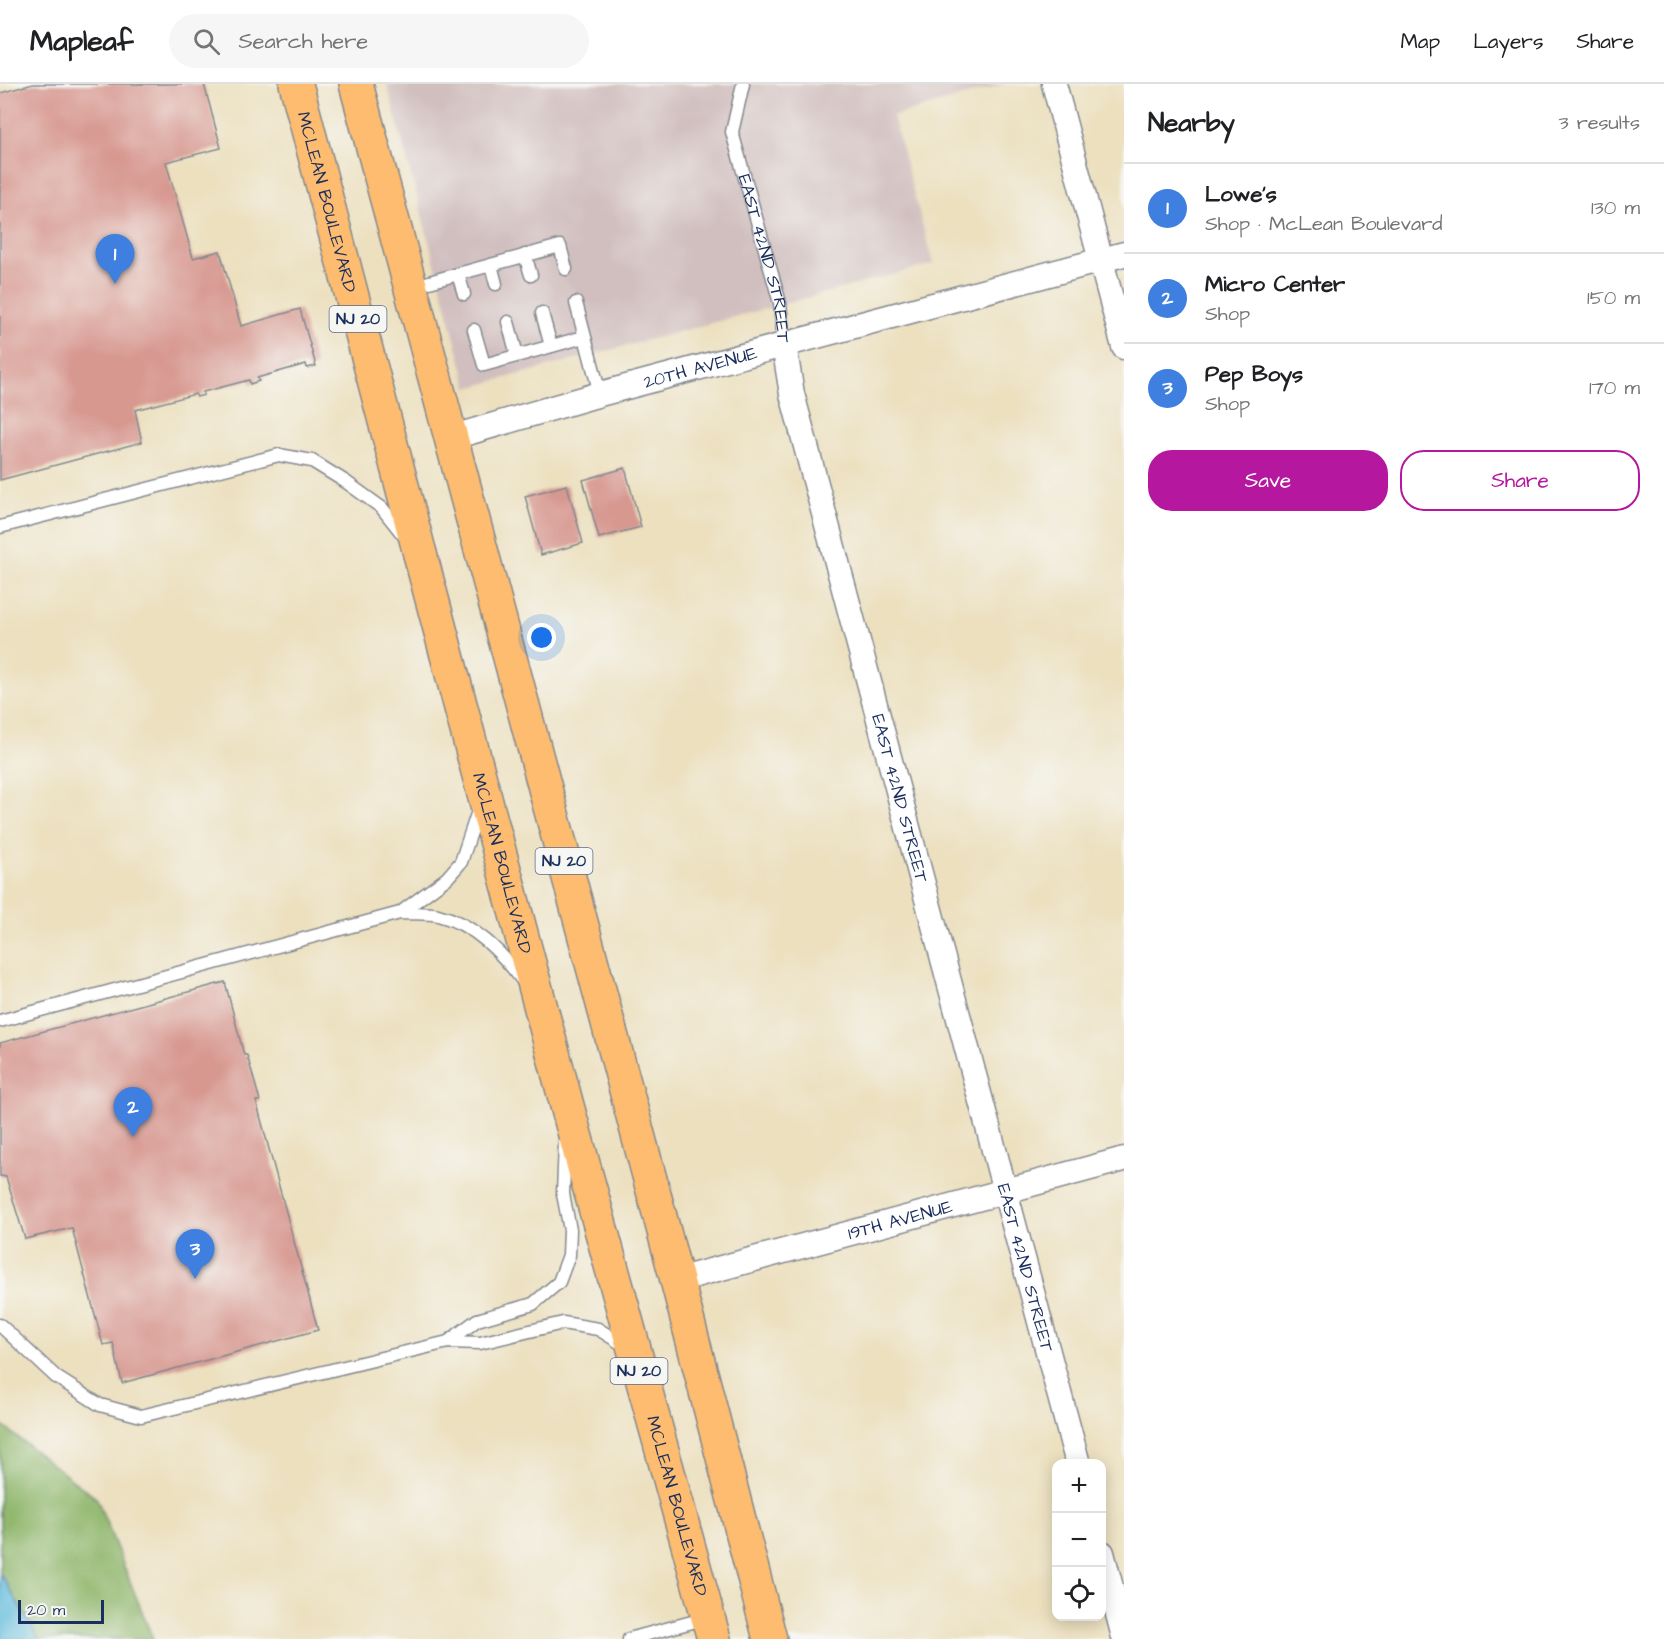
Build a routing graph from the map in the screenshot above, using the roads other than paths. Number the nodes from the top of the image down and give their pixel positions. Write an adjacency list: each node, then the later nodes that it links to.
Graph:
1 (296, 84): 27 (main road, MCLEAN BOULEVARD / NJ 20)
2 (356, 84): 13 (main road, NJ 20)
3 (743, 84): 20 (lane, EAST 42ND STREET)
4 (1054, 84): 7 (street)
5 (1124, 254): 7 (street, 20TH AVENUE)
6 (525, 255): 8 (lane); 9 (lane); 11 (lane)
7 (1100, 261): 20 (street, 20TH AVENUE); 22 (street)
8 (490, 265): 10 (lane); 12 (lane)
9 (566, 269)
10 (458, 274): 13 (lane); 14 (lane)
11 (531, 275)
12 (496, 284)
13 (410, 288): 25 (main road, NJ 20)
14 (464, 294)
15 (576, 303): 19 (lane)
16 (542, 313): 21 (lane)
17 (508, 322): 23 (lane)
18 (474, 330): 23 (lane)
19 (585, 337): 21 (lane); 24 (lane)
20 (784, 345): 24 (street, 20TH AVENUE); 34 (street, EAST 42ND STREET)
21 (551, 346): 23 (lane)
22 (1124, 347)
23 (517, 355)
24 (600, 393): 25 (street, 20TH AVENUE)
25 (450, 438): 35 (main road, NJ 20)
26 (0, 527): 27 (lane)
27 (420, 554): 28 (main road, MCLEAN BOULEVARD / NJ 20)
28 (484, 794): 29 (lane); 30 (main road, MCLEAN BOULEVARD / NJ 20)
29 (400, 913): 30 (lane); 31 (lane)
30 (539, 1003): 32 (main road, MCLEAN BOULEVARD / NJ 20)
31 (0, 1021)
32 (566, 1102): 37 (lane); 38 (main road, MCLEAN BOULEVARD / NJ 20)
33 (1124, 1160): 34 (street, 19TH AVENUE)
34 (1005, 1191): 35 (street, 19TH AVENUE); 39 (street, EAST 42ND STREET)
35 (677, 1280): 44 (main road, NJ 20)
36 (0, 1325): 37 (lane)
37 (448, 1342): 38 (lane)
38 (634, 1351): 41 (main road, MCLEAN BOULEVARD / NJ 20)
39 (1077, 1459)
40 (1105, 1567): 42 (street)
41 (711, 1628): 43 (lane)
42 (1124, 1637)
43 (629, 1639)
44 (770, 1639)

